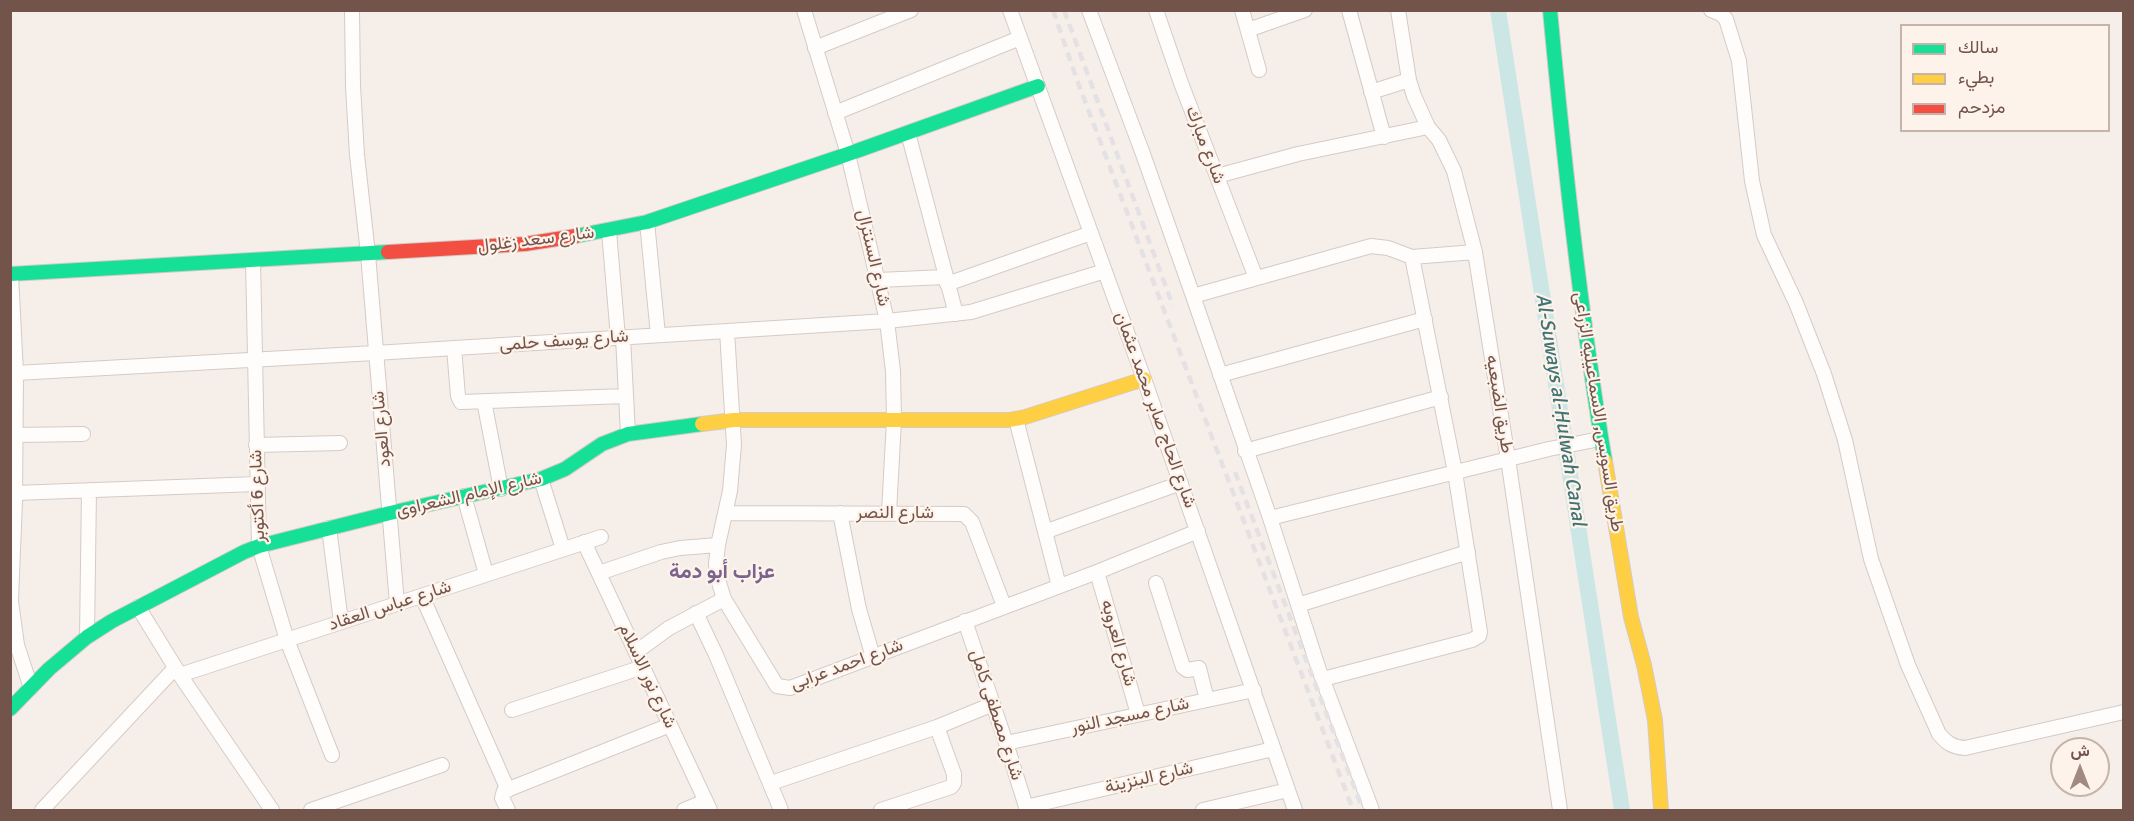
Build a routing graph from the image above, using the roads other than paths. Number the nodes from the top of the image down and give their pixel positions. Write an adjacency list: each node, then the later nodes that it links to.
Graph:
1 (352, 10): 30 (street, شارع العود)
2 (911, 10): 15 (street)
3 (1010, 10): 14 (street, شارع الحاج صابر محمد عثمان)
4 (1089, 10): 38 (street)
5 (1156, 10): 25 (street, شارع مبارك)
6 (1242, 10): 13 (street)
7 (1349, 10): 19 (street)
8 (1398, 10): 17 (street, طريق الضبعيه)
9 (1550, 10): 61 (street, طريق السويس, الاسماعيليه الزراعى)
10 (1711, 10): 116 (street)
11 (1302, 11): 13 (street)
12 (801, 12): 15 (street, شارع السنترال)
13 (1248, 30): 16 (street)
14 (1020, 38): 18 (street, شارع الحاج صابر محمد عثمان); 20 (street)
15 (815, 48): 20 (street, شارع السنترال)
16 (1259, 70)
17 (1409, 80): 19 (street); 21 (street, طريق الضبعيه)
18 (1038, 86): 22 (street, شارع سعد زغلول); 28 (street, شارع الحاج صابر محمد عثمان)
19 (1371, 92): 23 (street)
20 (836, 113): 24 (street, شارع السنترال)
21 (1428, 127): 23 (street); 29 (street, طريق الضبعيه)
22 (908, 133): 24 (street, شارع سعد زغلول); 37 (street)
23 (1384, 137): 25 (street)
24 (848, 154): 26 (street, شارع سعد زغلول); 36 (street, شارع السنترال)
25 (1217, 176): 35 (street, شارع مبارك)
26 (646, 222): 27 (street, شارع سعد زغلول); 43 (street)
27 (609, 231): 30 (street, شارع سعد زغلول); 44 (street)
28 (1091, 233): 33 (street, شارع الحاج صابر محمد عثمان); 37 (street)
29 (1475, 252): 31 (street); 65 (street, طريق الضبعيه)
30 (368, 254): 32 (street, شارع سعد زغلول); 47 (street, شارع العود)
31 (1412, 257): 35 (street); 40 (street)
32 (253, 261): 34 (street, شارع سعد زغلول); 48 (street, شارع 6 أكتوبر)
33 (1105, 271): 39 (street, شارع يوسف حلمى); 51 (street, شارع الحاج صابر محمد عثمان)
34 (11, 274): 45 (street)
35 (1256, 278): 38 (street)
36 (878, 280): 37 (street); 41 (street, شارع السنترال)
37 (946, 280): 39 (street)
38 (1193, 296): 50 (street)
39 (956, 314): 41 (street, شارع يوسف حلمى)
40 (1425, 319): 50 (street); 53 (street)
41 (887, 321): 42 (street, شارع يوسف حلمى); 57 (street, شارع السنترال)
42 (727, 331): 43 (street, شارع يوسف حلمى); 56 (street, شارع احمد عرابى)
43 (658, 335): 44 (street, شارع يوسف حلمى)
44 (621, 338): 46 (street, شارع يوسف حلمى); 52 (street)
45 (13, 346): 49 (street)
46 (454, 348): 47 (street, شارع يوسف حلمى); 54 (street)
47 (375, 353): 48 (street, شارع يوسف حلمى); 74 (street, شارع العود)
48 (255, 360): 49 (street, شارع يوسف حلمى); 63 (street, شارع 6 أكتوبر)
49 (16, 373): 60 (street)
50 (1220, 375): 64 (street)
51 (1144, 379): 55 (street, شارع الإمام الشعراوى); 68 (street, شارع الحاج صابر محمد عثمان)
52 (626, 396): 54 (street); 59 (street)
53 (1441, 397): 64 (street); 66 (street)
54 (484, 401): 70 (street)
55 (1016, 419): 57 (street, شارع الإمام الشعراوى); 80 (street)
56 (734, 420): 57 (street, شارع الإمام الشعراوى); 59 (street, شارع الإمام الشعراوى); 75 (street, شارع احمد عرابى)
57 (894, 420): 77 (street, شارع السنترال)
58 (83, 434): 60 (street)
59 (628, 434): 67 (street, شارع الإمام الشعراوى)
60 (16, 435): 73 (street)
61 (1600, 439): 65 (street); 140 (street, طريق السويس, الاسماعيليه الزراعى)
62 (340, 443): 63 (street)
63 (256, 445): 69 (street, شارع 6 أكتوبر)
64 (1245, 450): 78 (street)
65 (1508, 459): 66 (street); 139 (street, طريق الضبعيه)
66 (1455, 472): 78 (street); 87 (street)
67 (541, 479): 70 (street, شارع الإمام الشعراوى); 86 (street)
68 (1181, 483): 80 (street); 81 (street, شارع الحاج صابر محمد عثمان)
69 (257, 484): 71 (street); 85 (street, شارع 6 أكتوبر)
70 (501, 489): 72 (street, شارع الإمام الشعراوى)
71 (89, 490): 73 (street); 103 (street)
72 (464, 496): 74 (street, شارع الإمام الشعراوى); 90 (street)
73 (14, 498): 91 (street)
74 (390, 513): 79 (street, شارع الإمام الشعراوى); 96 (street, شارع العود)
75 (725, 513): 76 (street, شارع النصر); 84 (street, شارع احمد عرابى)
76 (840, 513): 77 (street, شارع النصر); 106 (street)
77 (889, 513): 98 (street, شارع النصر)
78 (1270, 518): 97 (street)
79 (329, 528): 85 (street, شارع الإمام الشعراوى); 102 (street)
80 (1047, 531): 93 (street)
81 (1198, 531): 88 (street, شارع احمد عرابى); 111 (street, شارع الحاج صابر محمد عثمان)
82 (601, 537): 83 (street, شارع عباس العقاد)
83 (584, 542): 86 (street, شارع عباس العقاد); 89 (street, شارع نور الاسلام)
84 (718, 544): 89 (street); 95 (street, شارع احمد عرابى)
85 (259, 546): 99 (street, شارع الإمام الشعراوى); 104 (street, شارع 6 أكتوبر)
86 (563, 549): 90 (street, شارع عباس العقاد)
87 (1468, 552): 97 (street); 109 (street)
88 (1097, 572): 93 (street, شارع احمد عرابى); 117 (street, شارع العروبه)
89 (599, 573): 105 (street, شارع نور الاسلام)
90 (486, 574): 94 (street, شارع عباس العقاد)
91 (11, 579): 110 (street)
92 (1156, 583): 112 (street)
93 (1059, 586): 98 (street, شارع احمد عرابى)
94 (422, 596): 96 (street, شارع عباس العقاد); 125 (street)
95 (724, 599): 100 (street); 106 (street, شارع احمد عرابى)
96 (397, 604): 102 (street, شارع عباس العقاد)
97 (1298, 605): 109 (street)
98 (1004, 606): 101 (street, شارع احمد عرابى)
99 (138, 607): 103 (street, شارع الإمام الشعراوى); 108 (street)
100 (696, 613): 105 (street); 124 (street)
101 (965, 621): 106 (street, شارع احمد عرابى); 113 (street, شارع مصطفى كامل)
102 (340, 622): 104 (street, شارع عباس العقاد)
103 (87, 637): 110 (street, شارع الإمام الشعراوى)
104 (287, 640): 108 (street, شارع عباس العقاد); 122 (street, شارع 6 أكتوبر)
105 (636, 652): 107 (street, شارع نور الاسلام)
106 (873, 657)
107 (643, 667): 115 (street); 118 (street, شارع نور الاسلام)
108 (177, 672): 129 (street); 130 (street)
109 (1323, 679): 138 (street)
110 (31, 688): 114 (street, شارع الإمام الشعراوى)
111 (1254, 690): 112 (street, شارع مسجد النور); 121 (street, شارع الحاج صابر محمد عثمان)
112 (1208, 700): 117 (street, شارع مسجد النور)
113 (993, 704): 119 (street); 120 (street, شارع مصطفى كامل)
114 (10, 710)
115 (512, 710)
116 (2124, 712)
117 (1138, 714): 120 (street, شارع مسجد النور)
118 (670, 725): 125 (street); 127 (street, شارع نور الاسلام)
119 (937, 727): 124 (street); 135 (street)
120 (1006, 743): 128 (street, شارع مصطفى كامل)
121 (1273, 749): 126 (street, شارع الحاج صابر محمد عثمان); 128 (street, شارع البنزينة)
122 (332, 755)
123 (442, 765): 131 (street)
124 (771, 783): 134 (street)
125 (508, 790): 132 (street)
126 (1288, 790): 136 (street); 137 (street, شارع الحاج صابر محمد عثمان)
127 (708, 806): 133 (street)
128 (1026, 809)
129 (42, 810)
130 (272, 810)
131 (311, 810)
132 (508, 810)
133 (684, 810)
134 (781, 810)
135 (881, 810)
136 (1209, 810)
137 (1295, 810)
138 (1372, 810)
139 (1560, 810)
140 (1661, 810)

